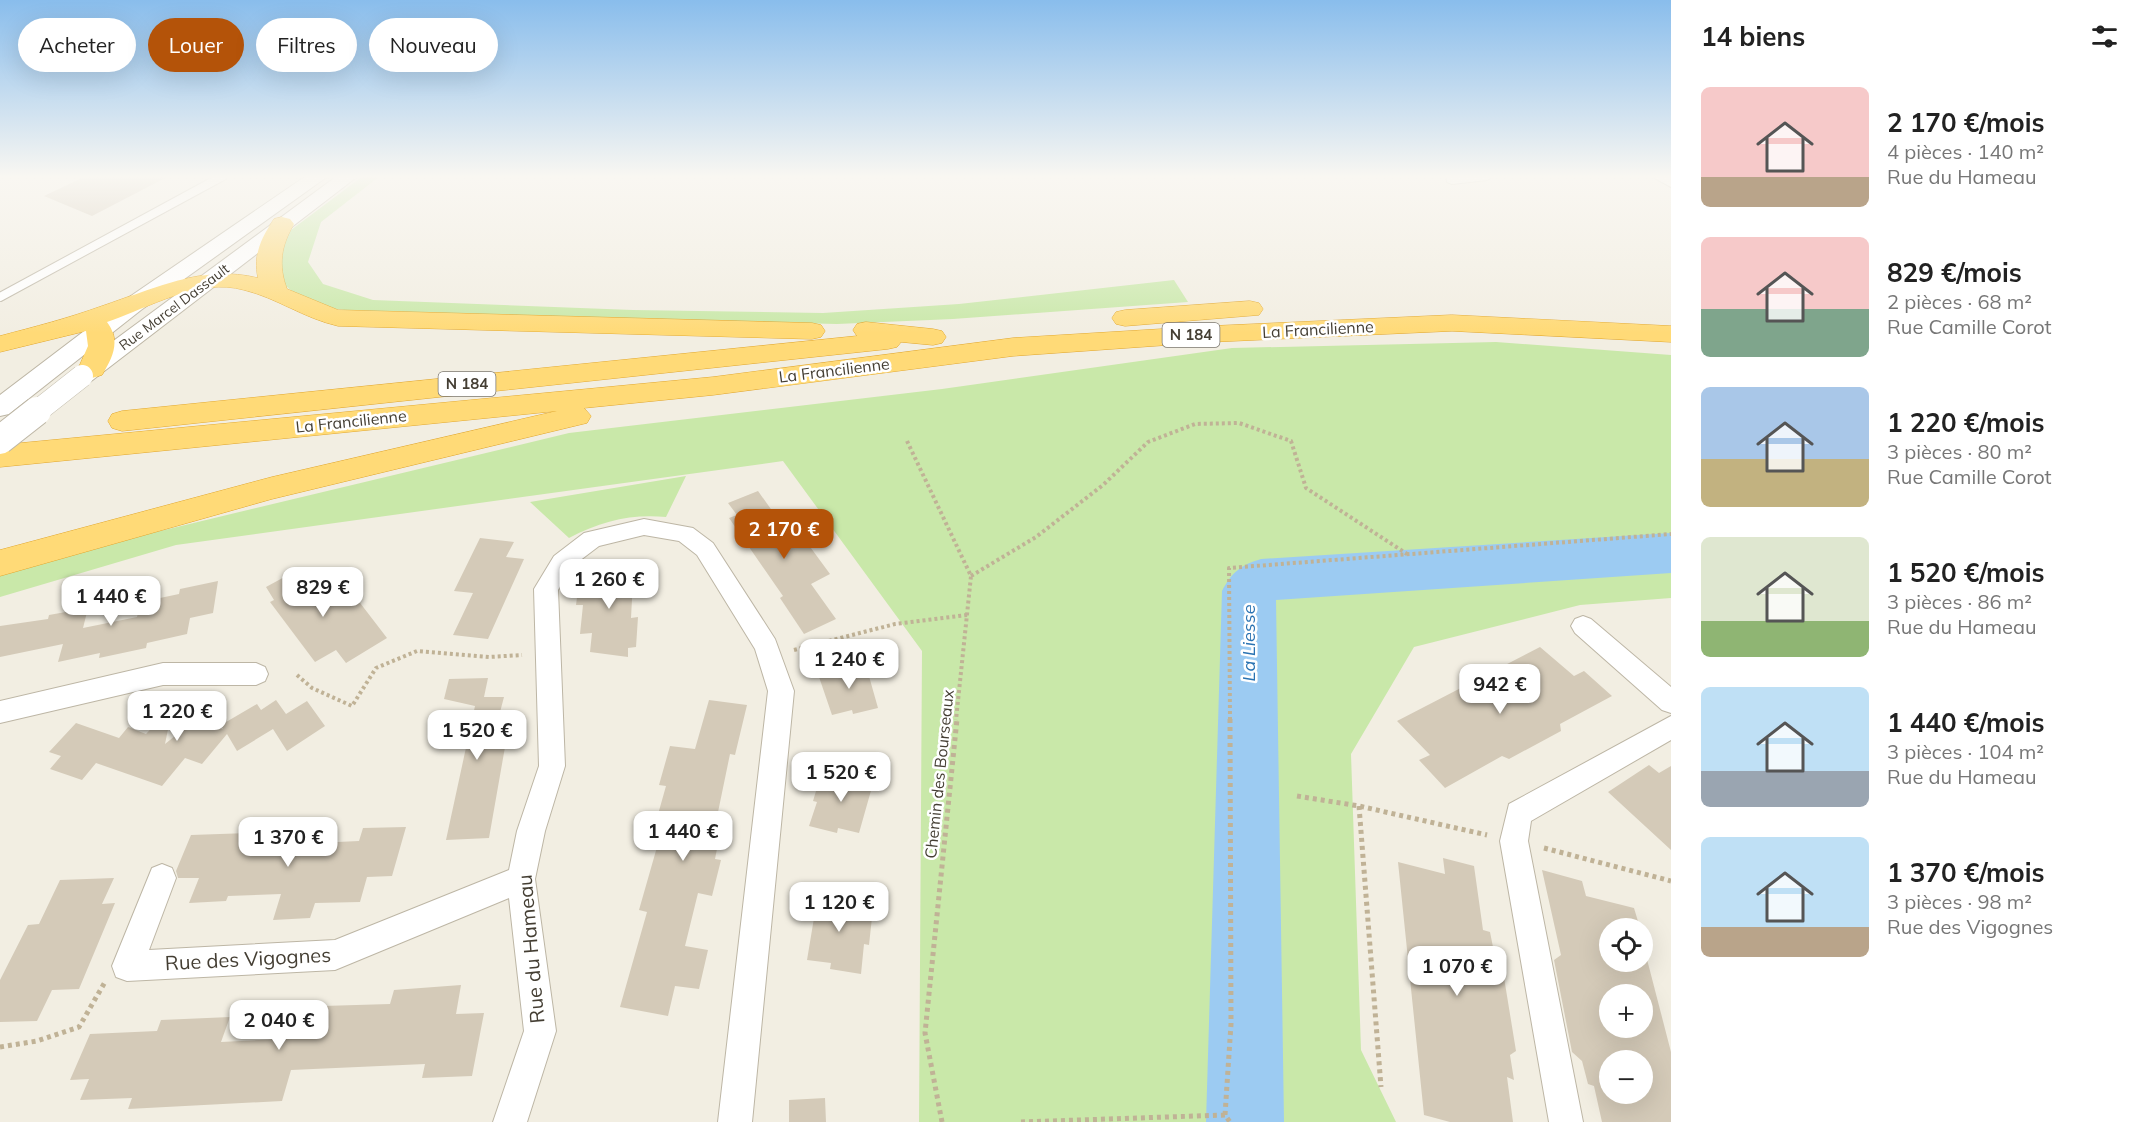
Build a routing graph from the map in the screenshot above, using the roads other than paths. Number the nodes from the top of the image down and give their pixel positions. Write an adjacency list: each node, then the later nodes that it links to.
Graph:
1 (127, 228): 7 (lane)
2 (244, 228): 8 (street, Rue Marcel Dassault)
3 (276, 228): 5 (street, Rue Marcel Dassault)
4 (279, 228): 6 (highway)
5 (208, 282): 6 (highway); 8 (highway); 14 (street, Rue Marcel Dassault)
6 (276, 294): 12 (highway)
7 (0, 297)
8 (133, 305): 10 (highway)
9 (1671, 314): 12 (highway, La Francilienne / N 184)
10 (89, 326): 13 (highway); 14 (highway); 16 (street, Rue Marcel Dassault)
11 (1671, 334): 15 (highway, La Francilienne / N 184)
12 (933, 337): 17 (highway, La Francilienne / N 184)
13 (0, 344)
14 (87, 372): 18 (street, Rue Marcel Dassault, bridge)
15 (713, 386): 19 (highway, La Francilienne / N 184); 20 (highway)
16 (0, 408)
17 (0, 434)
18 (0, 440)
19 (0, 456)
20 (0, 562)
21 (1583, 626): 23 (street)
22 (256, 674): 24 (street)
23 (1671, 702)
24 (0, 712)
25 (1671, 727): 30 (street)
26 (162, 878): 27 (street, Rue des Vigognes)
27 (521, 879): 28 (street, Rue du Hameau); 29 (street, Rue du Hameau)
28 (510, 1122)
29 (735, 1122)
30 (1566, 1122)

